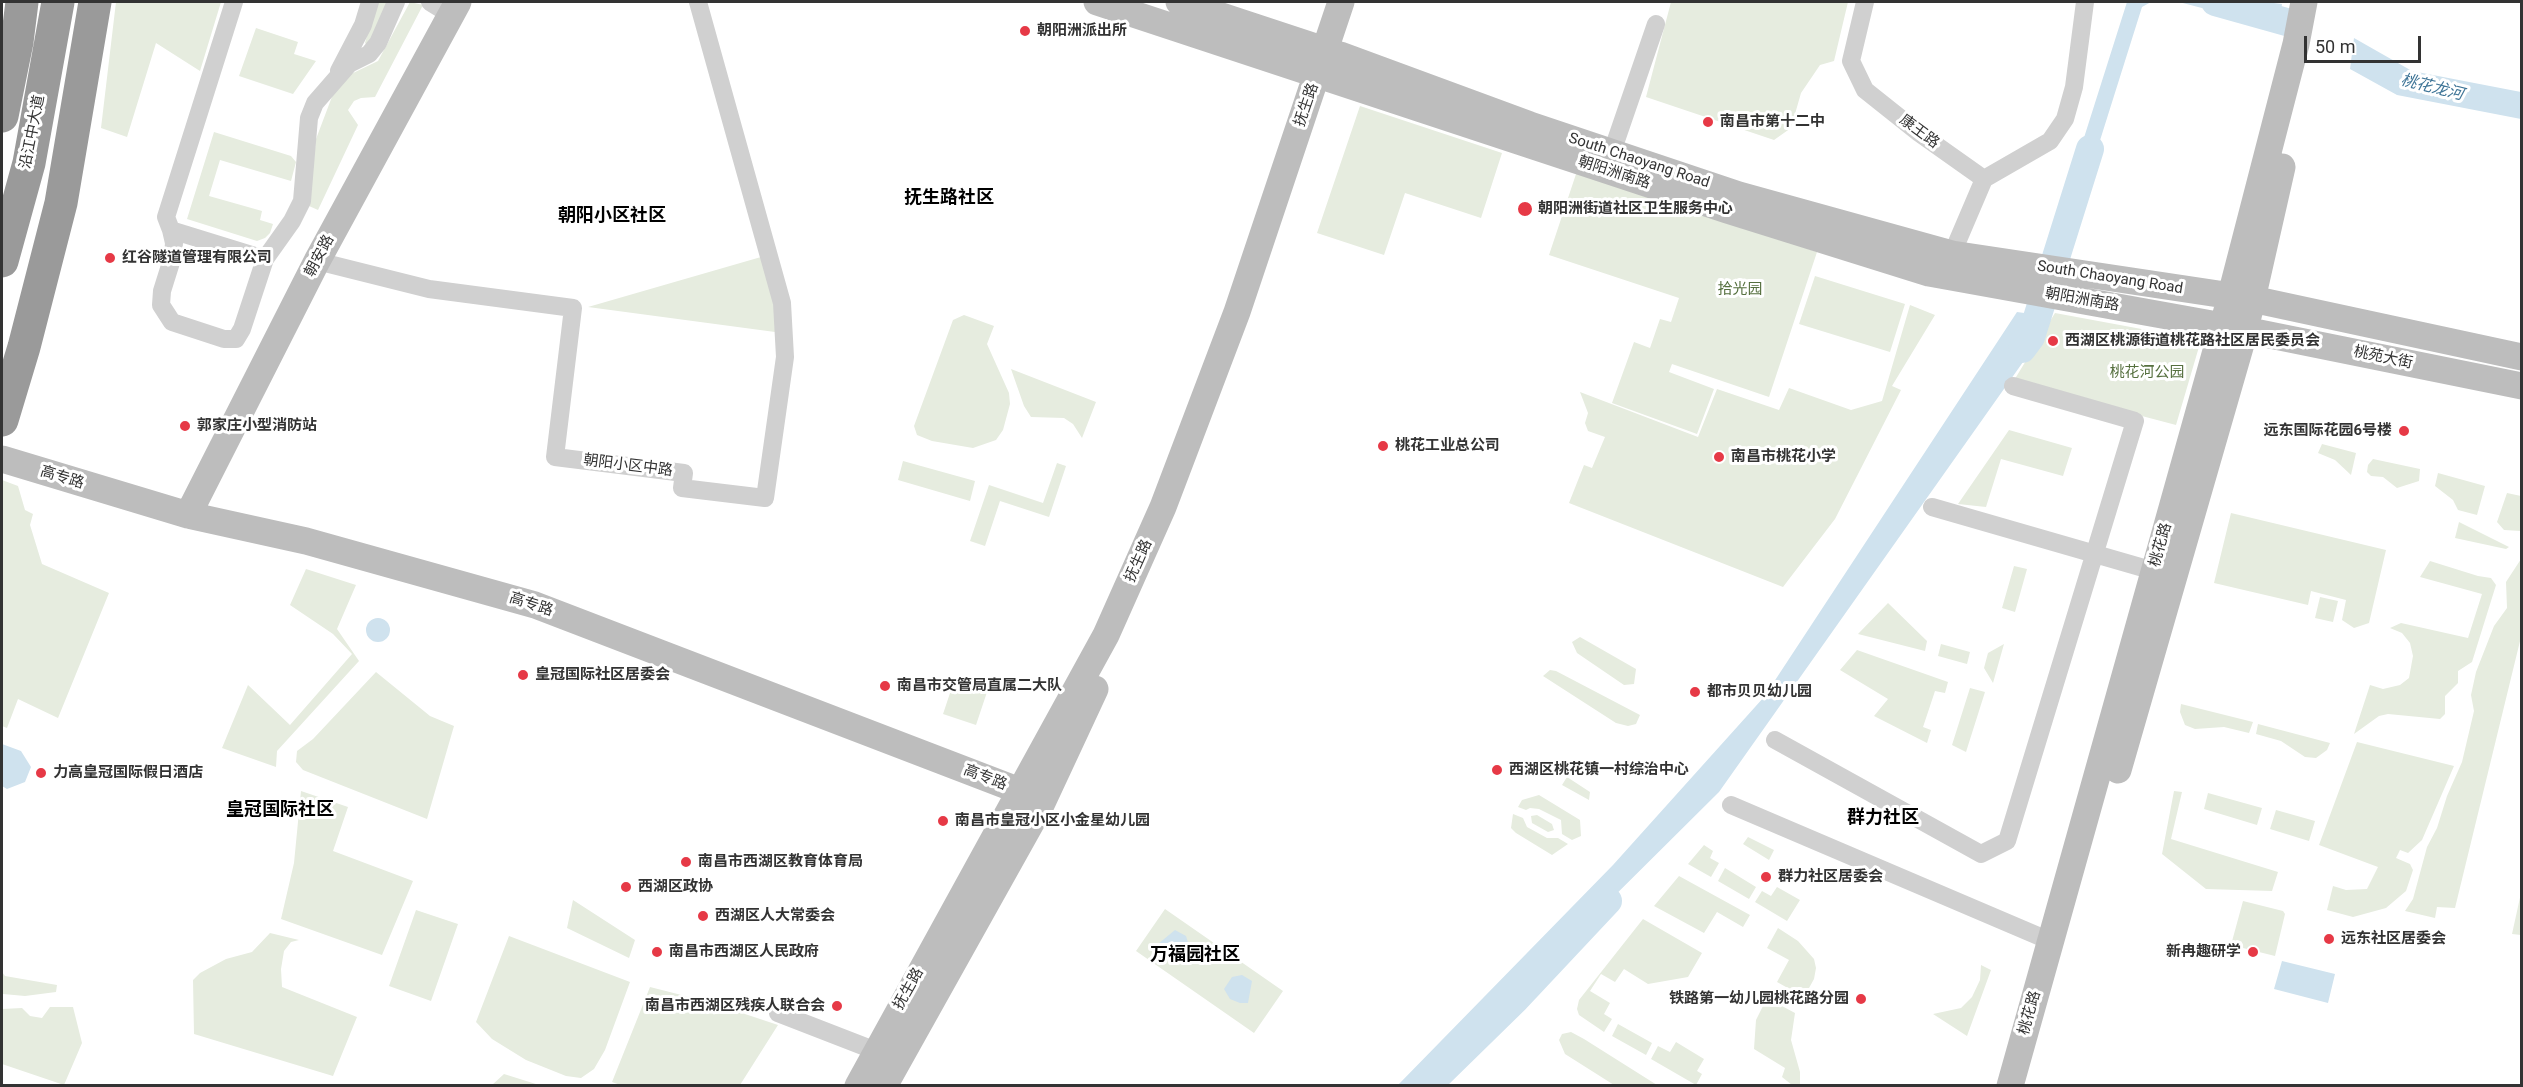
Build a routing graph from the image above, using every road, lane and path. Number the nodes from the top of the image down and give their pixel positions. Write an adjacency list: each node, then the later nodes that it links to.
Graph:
1 (4, 2): 18 (highway)
2 (22, 2): 23 (highway)
3 (58, 2): 29 (highway, 沿江中大道)
4 (95, 2): 21 (highway)
5 (234, 2): 26 (street)
6 (370, 2): 22 (street)
7 (396, 2): 22 (street)
8 (698, 2): 30 (street, 朝阳小区中路)
9 (1097, 2): 20 (main road, 朝阳洲南路)
10 (1179, 2): 20 (main road, South Chaoyang Road)
11 (1341, 2): 20 (main road, 抚生路)
12 (1358, 2): 20 (main road, 抚生路)
13 (1864, 2): 25 (street, 康王路)
14 (2085, 2): 25 (street)
15 (2304, 2): 33 (main road, 桃花路)
16 (2319, 2): 33 (main road, 桃花路)
17 (446, 6): 30 (main road, 朝安路)
18 (2, 9)
19 (1656, 24): 24 (street)
20 (1329, 65): 24 (main road, South Chaoyang Road); 31 (main road, 朝阳洲南路); 45 (main road, 抚生路)
21 (82, 81): 32 (highway); 38 (highway)
22 (332, 84): 28 (street)
23 (2, 116)
24 (1612, 152): 27 (main road, South Chaoyang Road)
25 (1984, 179): 27 (street)
26 (171, 230): 28 (street); 28 (street)
27 (1952, 254): 31 (main road, South Chaoyang Road)
28 (265, 259)
29 (2, 261)
30 (317, 261): 41 (main road, 朝安路)
31 (1992, 272): 33 (main road, South Chaoyang Road); 34 (main road, 朝阳洲南路)
32 (2, 279)
33 (2241, 298): 34 (main road, 桃花路); 35 (main road, 桃苑大街)
34 (2234, 328): 37 (main road, 桃苑大街); 43 (main road, 桃花路); 53 (main road, 桃花路)
35 (2522, 357)
36 (2013, 386): 42 (street)
37 (2522, 386)
38 (2, 420)
39 (2, 459): 41 (main road, 高专路)
40 (1932, 507): 42 (street)
41 (188, 515): 45 (main road, 高专路)
42 (2094, 554): 43 (street); 44 (street)
43 (2154, 571): 47 (main road, 桃花路)
44 (1775, 740)
45 (1030, 799): 49 (main road, 抚生路); 51 (main road, 抚生路)
46 (1731, 805): 47 (street)
47 (2050, 941): 52 (main road, 桃花路)
48 (778, 1012): 49 (street)
49 (876, 1051): 50 (main road, 抚生路)
50 (858, 1086)
51 (884, 1086)
52 (2010, 1086)
53 (2029, 1086)

